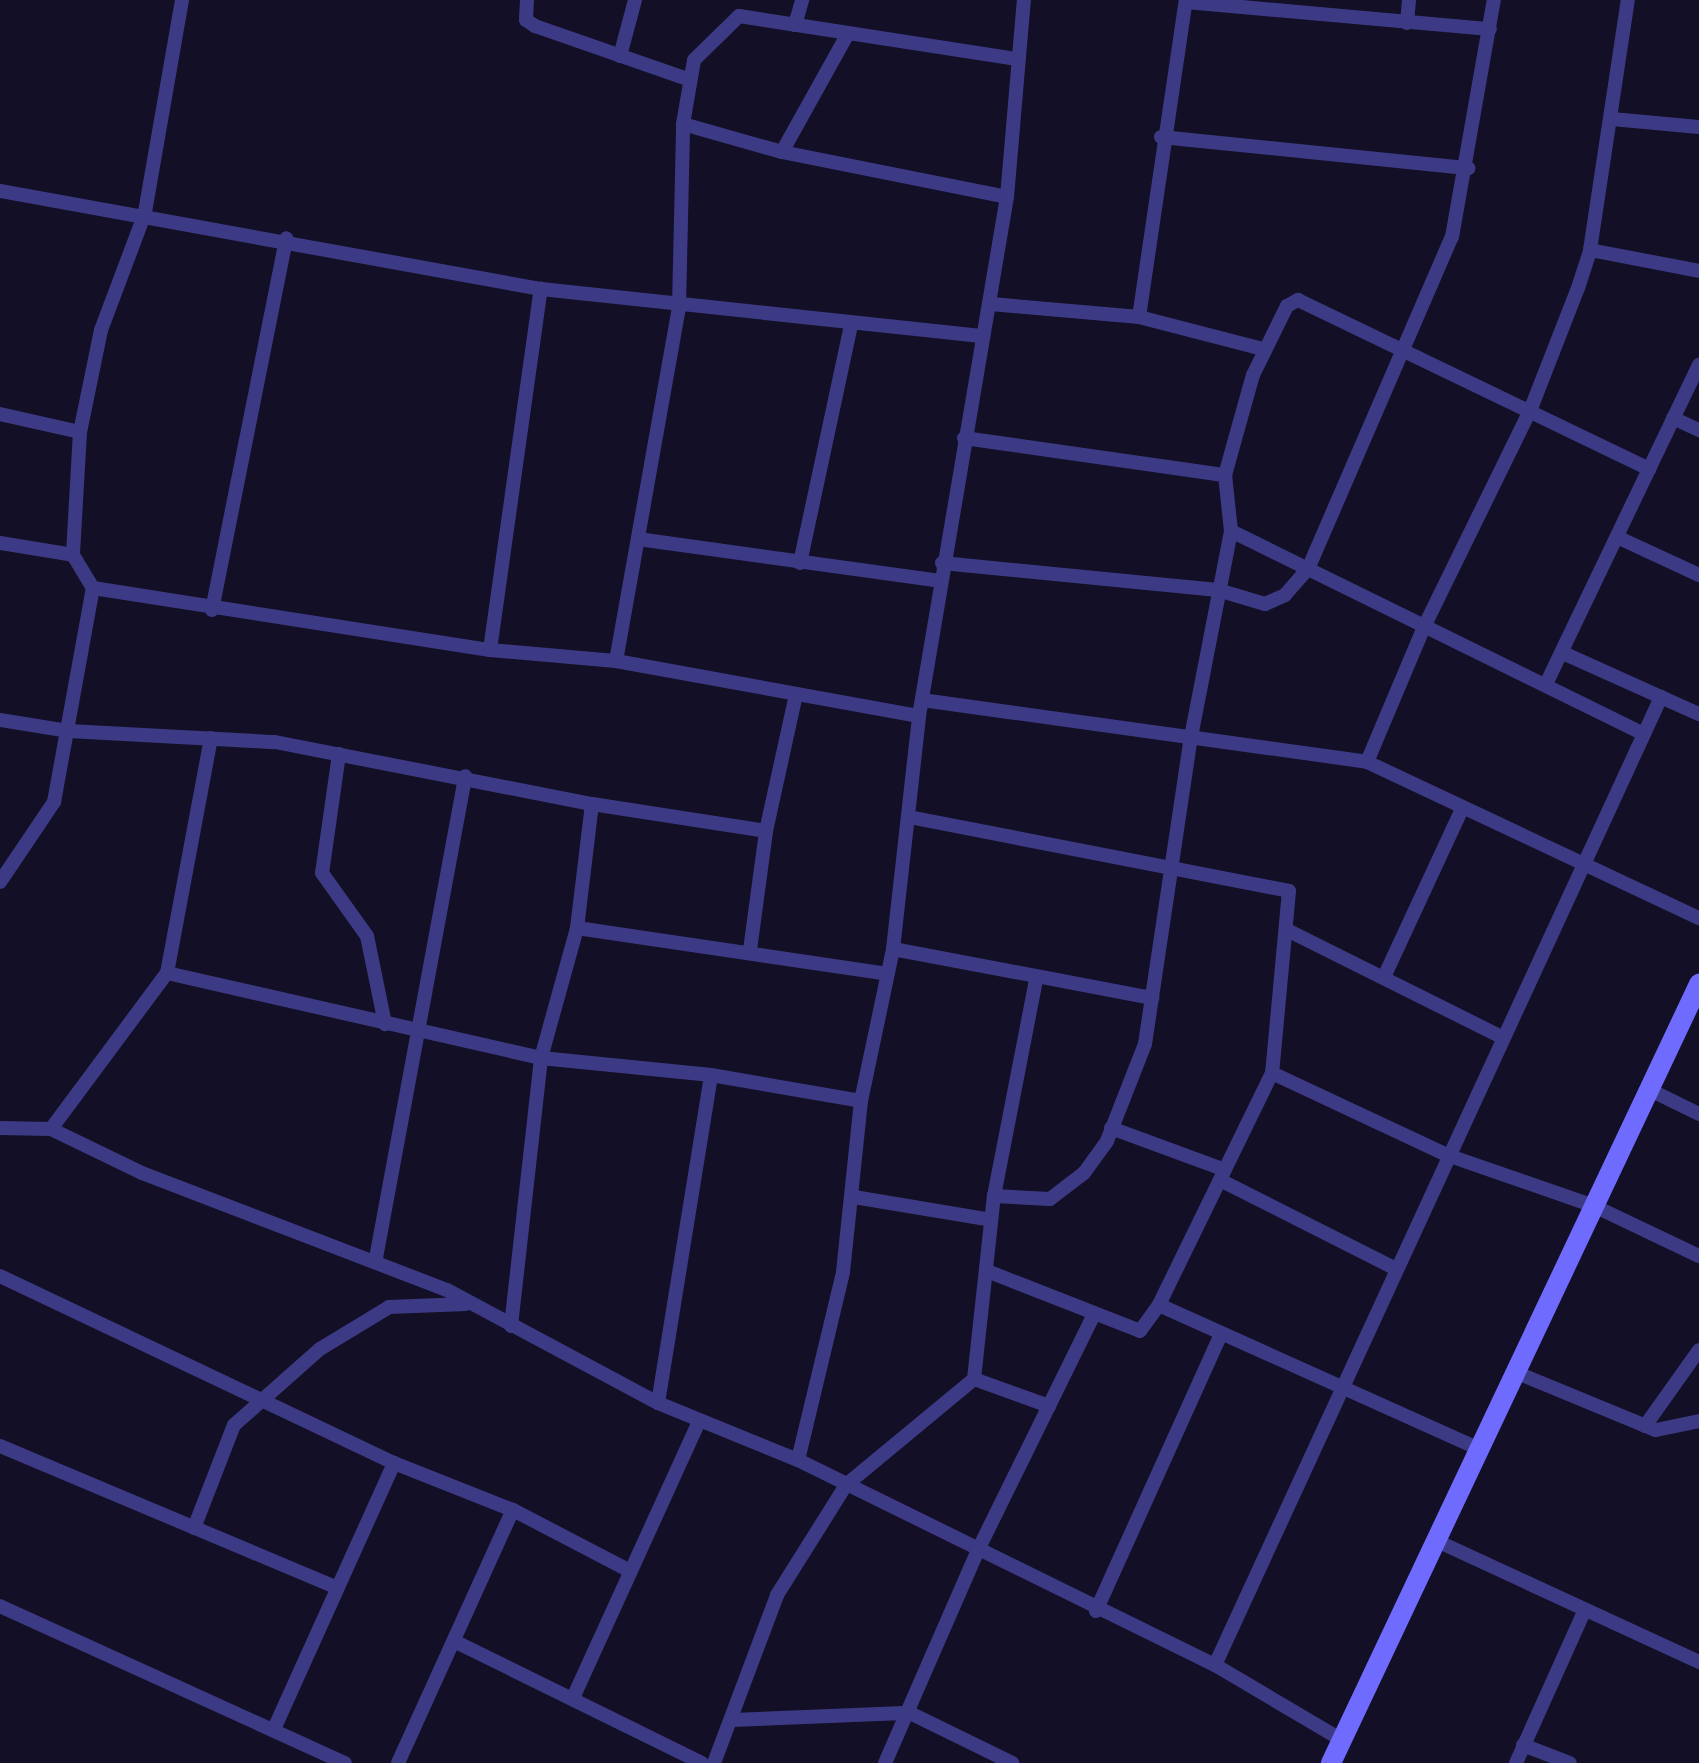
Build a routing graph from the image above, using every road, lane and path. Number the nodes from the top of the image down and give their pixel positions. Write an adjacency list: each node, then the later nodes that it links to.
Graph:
1 (182, 0): 26 (street)
2 (527, 0): 15 (street)
3 (635, 0): 15 (street)
4 (802, 0): 12 (street)
5 (1024, 0): 16 (street)
6 (1409, 0): 11 (street)
7 (1494, 0): 13 (street)
8 (1628, 0): 18 (street)
9 (1186, 1): 10 (street); 21 (street)
10 (1254, 4): 11 (street)
11 (1407, 23): 13 (street)
12 (796, 24): 14 (street); 17 (street)
13 (1490, 28): 23 (street)
14 (846, 35): 16 (street); 22 (street)
15 (620, 56): 17 (street)
16 (1016, 59): 25 (street)
17 (687, 78): 19 (street)
18 (1612, 119): 20 (street); 28 (street)
19 (683, 124): 22 (street); 32 (street)
20 (1699, 127)
21 (1162, 137): 23 (street); 33 (street)
22 (782, 152): 25 (street)
23 (1468, 168): 37 (street)
24 (0, 190): 26 (street)
25 (1007, 197): 31 (street)
26 (145, 213): 27 (street); 43 (street)
27 (286, 238): 30 (street); 59 (street)
28 (1590, 250): 29 (street); 39 (street)
29 (1698, 273)
30 (541, 289): 32 (street); 61 (street)
31 (991, 304): 33 (street); 35 (street)
32 (679, 306): 34 (street); 49 (street)
33 (1139, 317): 36 (street)
34 (851, 325): 35 (street); 52 (street)
35 (984, 336): 44 (street)
36 (1263, 349): 37 (street); 46 (street)
37 (1406, 351): 39 (street); 54 (street)
38 (1699, 364): 41 (street)
39 (1530, 411): 45 (street); 60 (street)
40 (0, 414): 43 (street)
41 (1674, 418): 42 (street); 45 (street)
42 (1699, 430)
43 (80, 432): 51 (street)
44 (964, 438): 46 (street); 53 (street)
45 (1649, 469): 48 (street)
46 (1225, 474): 47 (street)
47 (1231, 531): 54 (street); 58 (street)
48 (1617, 537): 55 (street); 62 (street)
49 (638, 540): 52 (street); 63 (street)
50 (0, 543): 51 (street)
51 (73, 555): 57 (street)
52 (800, 563): 56 (street)
53 (942, 563): 56 (street); 58 (street)
54 (1308, 569): 58 (street); 60 (street)
55 (1699, 575)
56 (940, 581): 67 (street)
57 (93, 588): 59 (street); 71 (street)
58 (1218, 590): 73 (street)
59 (212, 610): 61 (street)
60 (1424, 627): 64 (street); 76 (street)
61 (490, 650): 63 (street)
62 (1562, 652): 64 (street); 66 (street)
63 (616, 660): 65 (street)
64 (1547, 682): 72 (street)
65 (796, 694): 69 (street); 81 (street)
66 (1661, 697): 68 (street); 72 (street)
67 (922, 700): 69 (street); 73 (street)
68 (1699, 714)
69 (919, 716): 80 (street)
70 (0, 720): 71 (street)
71 (68, 731): 74 (street); 84 (street)
72 (1644, 734): 82 (street)
73 (1191, 737): 76 (street); 83 (street)
74 (211, 738): 75 (street); 90 (street)
75 (338, 754): 77 (street); 96 (street)
76 (1367, 762): 79 (street)
77 (465, 776): 78 (street); 97 (street)
78 (592, 804): 81 (street); 86 (street)
79 (1464, 808): 82 (street); 92 (street)
80 (910, 817): 83 (street); 88 (street)
81 (766, 831): 89 (street)
82 (1583, 864): 85 (street); 98 (street)
83 (1171, 872): 87 (street); 95 (street)
84 (0, 882)
85 (1699, 918)
86 (577, 928): 89 (street); 99 (street)
87 (1289, 931): 92 (street); 100 (street)
88 (893, 949): 91 (street); 93 (street)
89 (750, 950): 91 (street)
90 (167, 972): 96 (street); 107 (street)
91 (888, 974): 103 (street)
92 (1384, 977): 98 (street)
93 (1036, 979): 95 (street); 110 (street)
94 (1697, 994): 102 (main road)
95 (1152, 998): 106 (street)
96 (386, 1024): 97 (street)
97 (422, 1033): 99 (street); 115 (street)
98 (1502, 1037): 108 (street)
99 (541, 1058): 101 (street); 122 (street)
100 (1272, 1073): 108 (street); 109 (street)
101 (711, 1075): 103 (street); 129 (street)
102 (1648, 1089): 104 (street); 112 (main road)
103 (862, 1101): 111 (street)
104 (1699, 1114)
105 (0, 1128): 107 (street)
106 (1112, 1128): 109 (street); 110 (street)
107 (51, 1129): 115 (street)
108 (1447, 1155): 112 (street); 116 (street)
109 (1222, 1175): 116 (street); 120 (street)
110 (994, 1196): 113 (street)
111 (854, 1197): 113 (street); 136 (street)
112 (1594, 1206): 114 (street); 125 (main road)
113 (991, 1220): 117 (street)
114 (1699, 1256)
115 (376, 1258): 119 (street)
116 (1394, 1268): 127 (street)
117 (987, 1272): 121 (street); 126 (street)
118 (0, 1276): 128 (street)
119 (467, 1304): 122 (street); 128 (street)
120 (1159, 1305): 121 (street); 123 (street)
121 (1093, 1316): 130 (street)
122 (511, 1326): 129 (street)
123 (1221, 1334): 127 (street); 146 (street)
124 (1699, 1350): 133 (street)
125 (1516, 1372): 133 (street); 135 (main road)
126 (974, 1379): 130 (street); 138 (street)
127 (1338, 1389): 135 (street); 150 (street)
128 (265, 1402): 137 (street); 140 (street)
129 (658, 1403): 132 (street)
130 (1049, 1406): 142 (street)
131 (1699, 1420): 133 (street)
132 (699, 1421): 136 (street); 143 (street)
133 (1645, 1426)
134 (0, 1446): 140 (street)
135 (1479, 1449): 141 (main road)
136 (798, 1460): 138 (street)
137 (394, 1463): 139 (street); 144 (street)
138 (846, 1485): 142 (street); 153 (street)
139 (513, 1510): 143 (street); 148 (street)
140 (194, 1528): 144 (street)
141 (1438, 1541): 147 (street); 155 (main road)
142 (978, 1550): 146 (street); 152 (street)
143 (630, 1571): 151 (street)
144 (338, 1588): 154 (street)
145 (0, 1606): 154 (street)
146 (1096, 1611): 150 (street)
147 (1583, 1614): 149 (street); 156 (street)
148 (456, 1642): 151 (street); 158 (street)
149 (1699, 1662)
150 (1215, 1665): 155 (street)
151 (573, 1698): 159 (street)
152 (910, 1714): 153 (street); 161 (street); 162 (street)
153 (732, 1720): 160 (street)
154 (274, 1729): 157 (street)
155 (1342, 1740): 163 (main road)
156 (1524, 1745): 164 (street); 165 (street)
157 (345, 1763)
158 (398, 1763)
159 (702, 1763)
160 (714, 1763)
161 (885, 1763)
162 (1012, 1763)
163 (1331, 1763)
164 (1516, 1763)
165 (1570, 1763)

